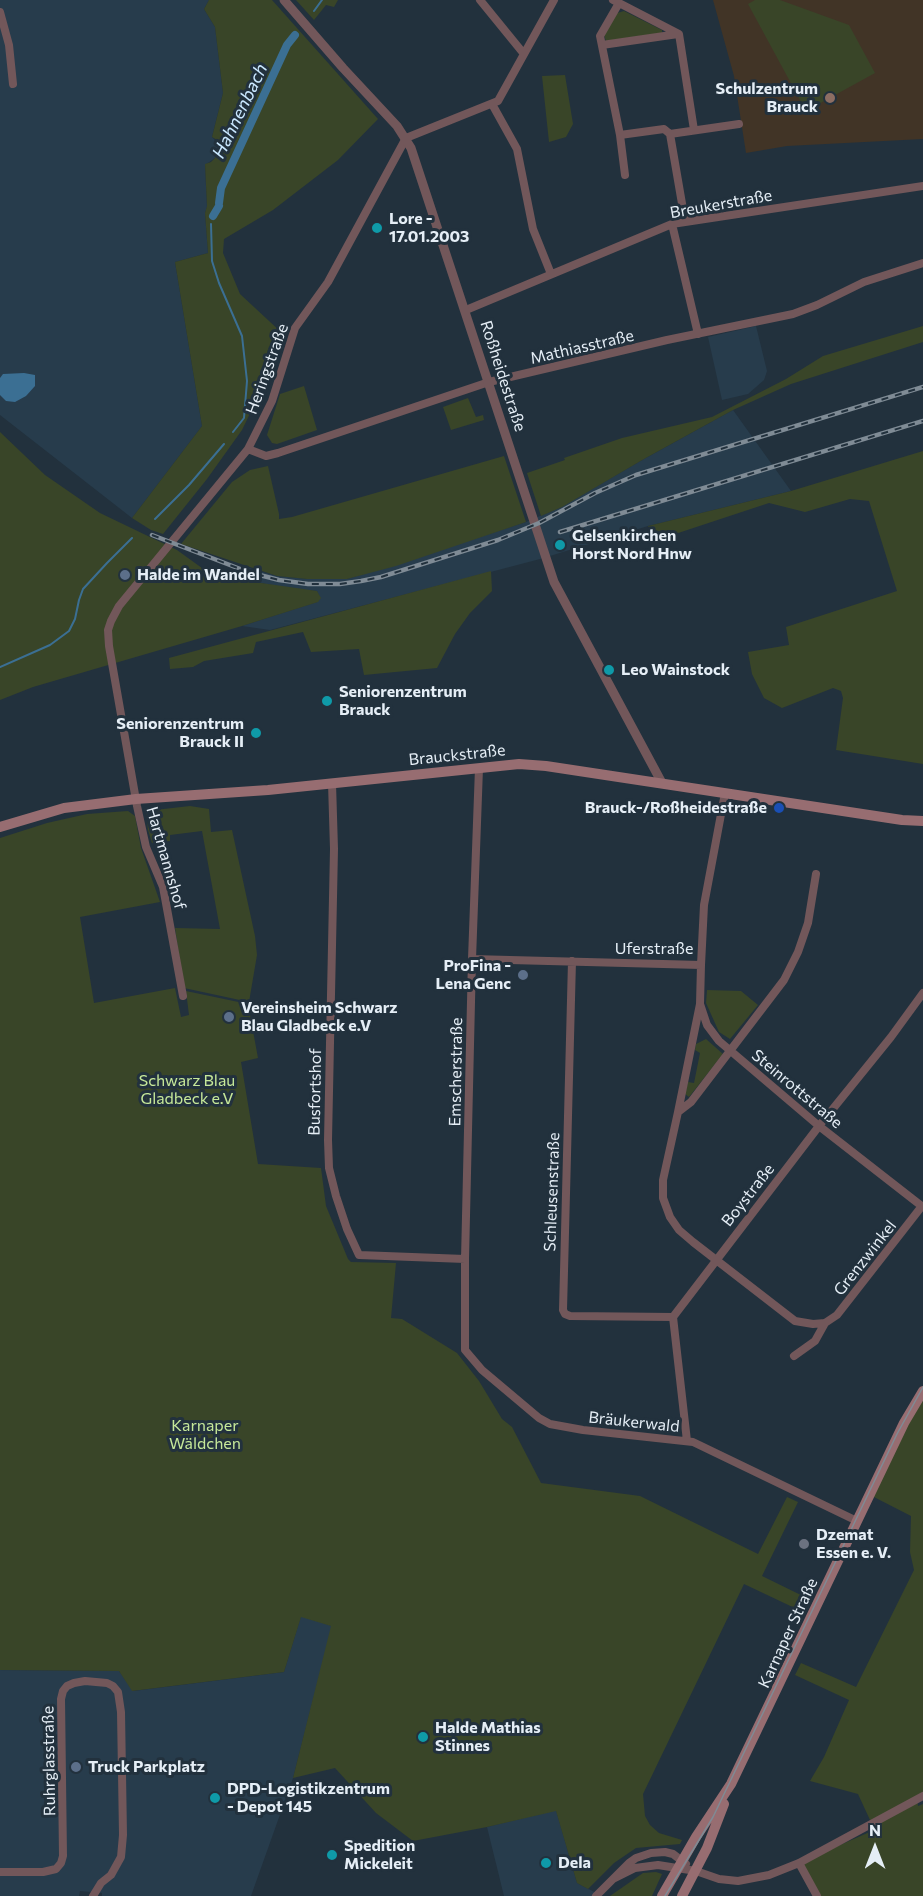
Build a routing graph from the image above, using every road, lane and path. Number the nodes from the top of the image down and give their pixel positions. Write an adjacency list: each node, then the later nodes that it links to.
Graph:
1 (284, 0): 15 (street, Roßheidestraße)
2 (480, 0): 8 (street)
3 (554, 0): 8 (street)
4 (616, 2): 6 (street); 7 (street)
5 (0, 12): 9 (street)
6 (679, 34): 7 (street); 12 (street)
7 (602, 45): 14 (street)
8 (524, 54): 10 (street)
9 (13, 84)
10 (492, 104): 15 (street); 21 (street)
11 (739, 124): 12 (street)
12 (694, 130): 13 (street)
13 (670, 134): 14 (street); 18 (street)
14 (620, 135): 16 (street)
15 (406, 138): 22 (street, Roßheidestraße); 25 (street, Heringstraße)
16 (625, 176)
17 (923, 186): 18 (street, Breukerstraße)
18 (685, 221): 19 (street, Breukerstraße)
19 (672, 225): 21 (street, Breukerstraße); 23 (street)
20 (923, 263): 23 (street, Mathiasstraße)
21 (551, 274): 22 (street, Breukerstraße)
22 (466, 310): 24 (street, Roßheidestraße)
23 (698, 334): 24 (street, Mathiasstraße)
24 (489, 382): 25 (street, Mathiasstraße); 28 (street, Roßheidestraße)
25 (248, 449): 30 (street, Heringstraße)
26 (479, 768): 27 (main road, Brauckstraße); 28 (main road, Brauckstraße); 34 (street, Emscherstraße)
27 (332, 783): 30 (main road, Brauckstraße); 44 (street, Busfortshof)
28 (662, 783): 29 (main road, Brauckstraße)
29 (725, 793): 31 (main road, Brauckstraße); 36 (street, Uferstraße)
30 (135, 799): 32 (main road, Brauckstraße); 38 (street, Hartmannshof)
31 (920, 821)
32 (0, 827)
33 (816, 873): 40 (street)
34 (472, 959): 35 (street, Uferstraße); 44 (street, Emscherstraße)
35 (572, 961): 36 (street, Uferstraße); 46 (street, Schleusenstraße)
36 (701, 965): 39 (street, Steinrottstraße)
37 (923, 993): 42 (street, Boystraße)
38 (183, 996)
39 (700, 1004): 40 (street, Steinrottstraße); 41 (street)
40 (731, 1050): 41 (street); 42 (street, Steinrottstraße)
41 (678, 1112): 45 (street)
42 (819, 1126): 43 (street, Steinrottstraße); 45 (street, Boystraße)
43 (923, 1206): 47 (street, Grenzwinkel)
44 (465, 1259): 49 (street, Emscherstraße)
45 (716, 1259): 46 (street, Boystraße); 47 (street)
46 (673, 1317): 51 (street)
47 (825, 1323): 48 (street, Grenzwinkel)
48 (794, 1356)
49 (482, 1370): 51 (street, Bräukerwald)
50 (921, 1394): 52 (main road, Karnaper Straße)
51 (687, 1441): 52 (street, Bräukerwald)
52 (857, 1521): 53 (main road, Karnaper Straße)
53 (731, 1784): 56 (main road, Karnaper Straße); 57 (main road, Karnaper Straße)
54 (923, 1796): 55 (street)
55 (799, 1863): 57 (street); 64 (street)
56 (680, 1864): 57 (street); 59 (street); 59 (street); 62 (main road, Karnaper Straße)
57 (696, 1871): 63 (main road, Karnaper Straße)
58 (0, 1872): 60 (street, Ruhrglasstraße)
59 (613, 1879): 61 (street)
60 (93, 1896)
61 (596, 1896)
62 (662, 1896)
63 (682, 1896)
64 (817, 1896)

